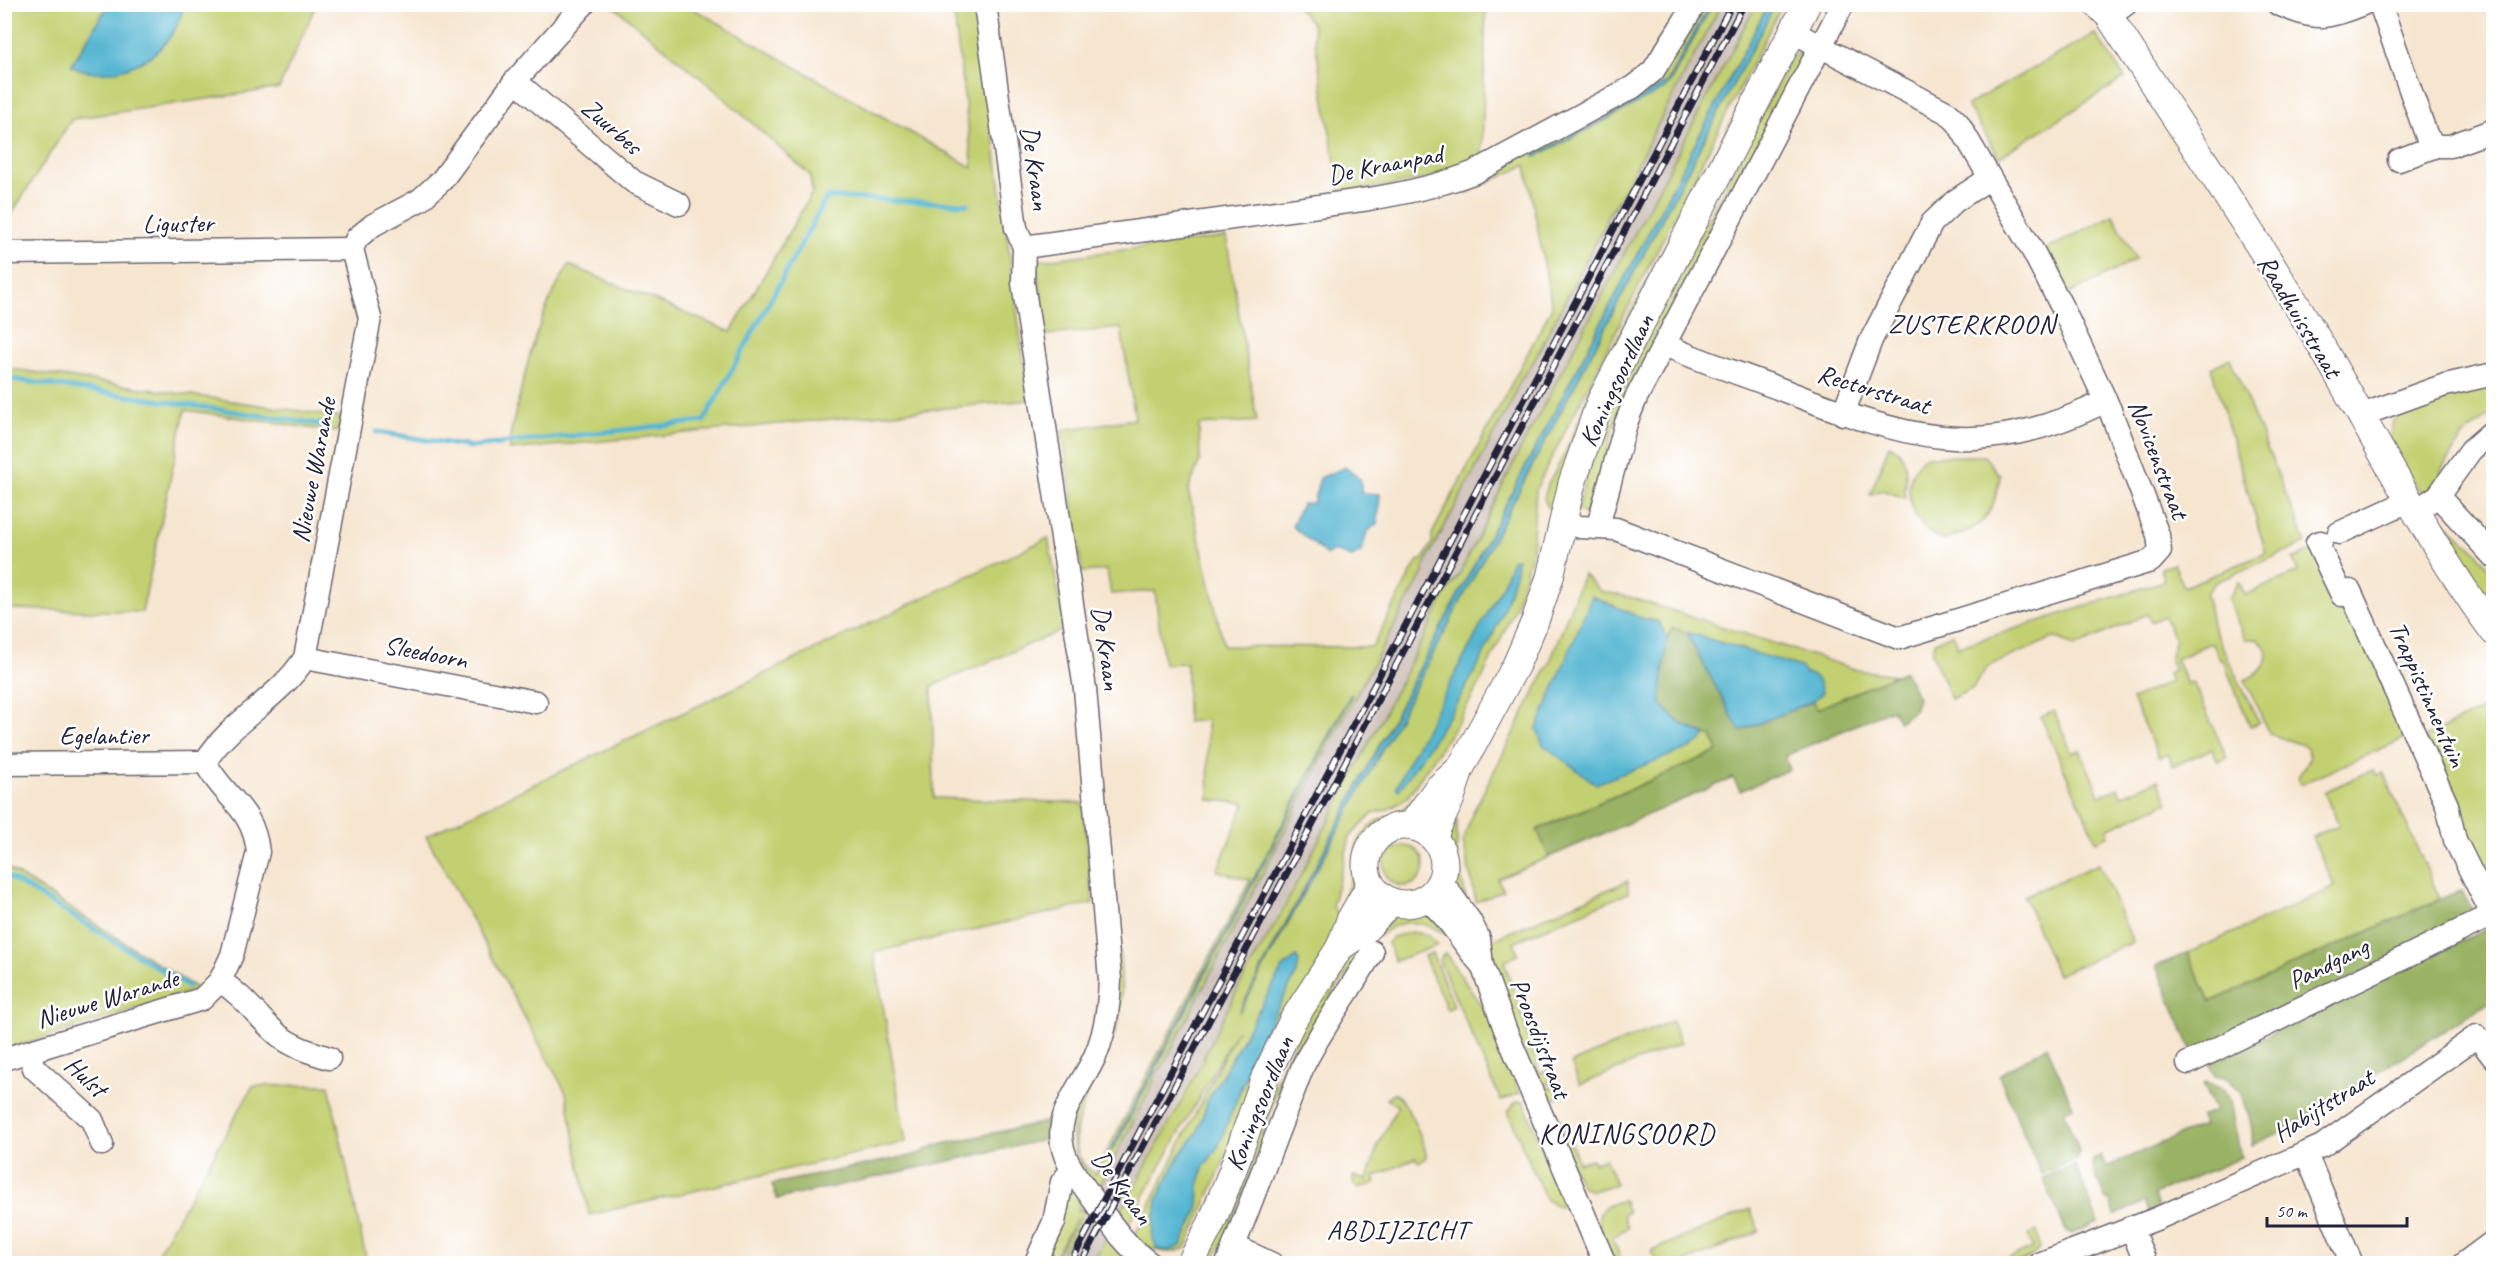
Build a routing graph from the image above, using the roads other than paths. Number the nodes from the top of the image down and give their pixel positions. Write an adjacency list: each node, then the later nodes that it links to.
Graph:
1 (584, 4): 12 (street)
2 (985, 4): 18 (street, De Kraan)
3 (1695, 4): 18 (street, De Kraanpad)
4 (1806, 4): 10 (street, Koningsoordlaan)
5 (1843, 4): 11 (street, Koningsoordlaan)
6 (2278, 4): 7 (street)
7 (2363, 4)
8 (2380, 4): 14 (street)
9 (2111, 8): 25 (street, Raadhuisstraat)
10 (1793, 32): 11 (street, Novicenstraat); 28 (street, Koningsoordlaan)
11 (1822, 48): 16 (street, Novicenstraat); 21 (street, Koningsoordlaan)
12 (515, 81): 17 (street, Zuurbes); 19 (street)
13 (2493, 130): 14 (street)
14 (2436, 146): 15 (street)
15 (2399, 160)
16 (1990, 178): 23 (street, Novicenstraat); 24 (street)
17 (679, 204)
18 (1024, 248): 51 (street, De Kraan)
19 (352, 249): 20 (street, Liguster); 32 (street, Nieuwe Warande)
20 (4, 253)
21 (1665, 345): 24 (street, Rectorstraat); 29 (street, Koningsoordlaan)
22 (2493, 374): 25 (street)
23 (2106, 400): 24 (street, Rectorstraat); 29 (street, Novicenstraat)
24 (1843, 414)
25 (2359, 416): 27 (street, Raadhuisstraat)
26 (2493, 430): 27 (street)
27 (2422, 502): 30 (street, Raadhuisstraat); 31 (street, Raadhuisstraat); 40 (street, Trappistinnentuin)
28 (1562, 522): 29 (street, Novicenstraat); 36 (street, Koningsoordlaan)
29 (1598, 526)
30 (2493, 557)
31 (2493, 632)
32 (305, 658): 33 (street, Sleedoorn); 34 (street, Nieuwe Warande)
33 (537, 702)
34 (205, 762): 35 (street, Egelantier); 43 (street, Nieuwe Warande)
35 (4, 764)
36 (1422, 831): 37 (street); 38 (street)
37 (1371, 885): 39 (street); 41 (street, Koningsoordlaan)
38 (1434, 890): 39 (street); 59 (street, Proosdijstraat)
39 (1391, 902): 41 (street, Koningsoordlaan)
40 (2493, 914): 48 (street, Pandgang)
41 (1340, 948): 57 (street, Koningsoordlaan)
42 (1372, 952): 54 (street)
43 (220, 981): 44 (street, Nieuwe Warande); 45 (street)
44 (29, 1052): 47 (street, Nieuwe Warande); 49 (street, Hulst)
45 (329, 1058)
46 (2493, 1058): 50 (street, Habijtstraat)
47 (4, 1059)
48 (2188, 1064)
49 (102, 1144)
50 (2306, 1154): 52 (street, Habijtstraat); 62 (street)
51 (1072, 1170): 55 (street); 56 (street, De Kraan)
52 (2131, 1227): 60 (street, Habijtstraat); 61 (street)
53 (2493, 1241): 63 (street)
54 (1231, 1255): 58 (street)
55 (1035, 1263)
56 (1151, 1263)
57 (1190, 1263)
58 (1272, 1263)
59 (1605, 1263)
60 (2039, 1263)
61 (2146, 1263)
62 (2352, 1263)
63 (2463, 1263)

